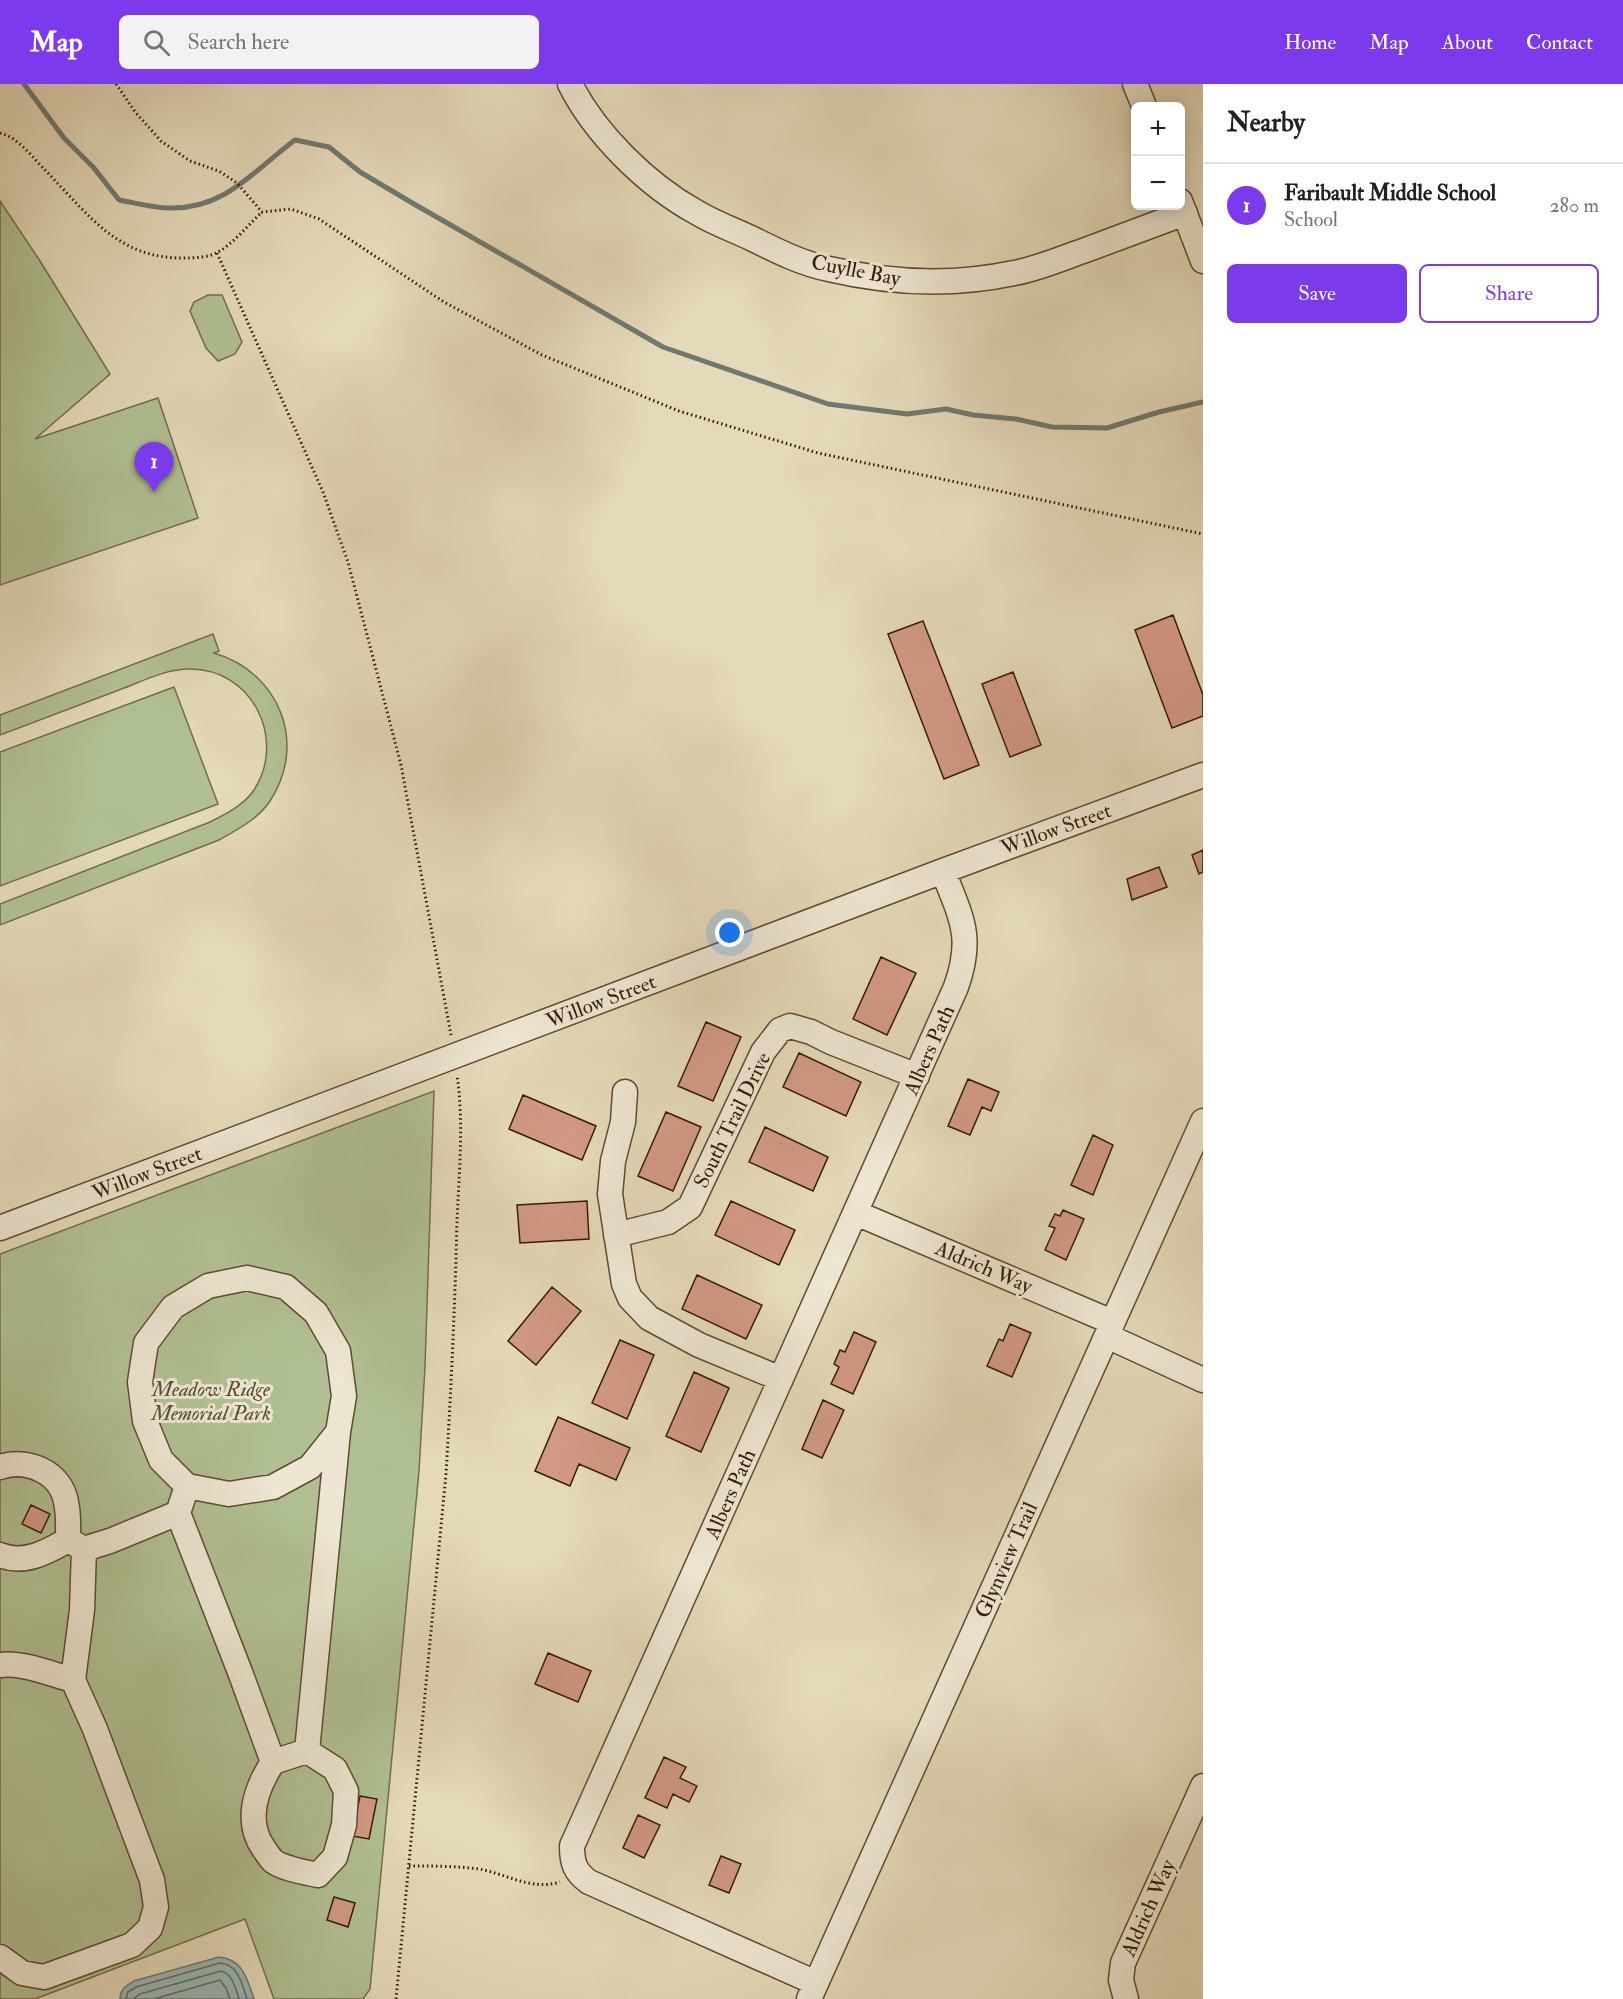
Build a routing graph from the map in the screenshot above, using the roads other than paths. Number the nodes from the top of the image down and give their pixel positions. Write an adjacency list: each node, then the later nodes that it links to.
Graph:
1 (570, 84): 4 (street, Cuylle Bay)
2 (1135, 84): 3 (street)
3 (1142, 102)
4 (1176, 210)
5 (1184, 210): 6 (street)
6 (1203, 261)
7 (1203, 775): 8 (street, Willow Street)
8 (943, 871): 9 (street, Albers Path); 14 (street, Willow Street)
9 (917, 1076): 13 (street, Albers Path); 15 (street, South Trail Drive)
10 (625, 1092): 15 (street)
11 (1203, 1121): 12 (street, Glynview Trail)
12 (1198, 1148): 16 (street, Glynview Trail)
13 (856, 1213): 16 (street, Aldrich Way); 17 (street, Albers Path)
14 (0, 1228)
15 (616, 1235): 17 (street)
16 (1109, 1329): 18 (street, Aldrich Way); 31 (street, Glynview Trail)
17 (781, 1379): 31 (street, Albers Path)
18 (1203, 1380)
19 (338, 1432): 21 (street); 21 (street); 27 (street)
20 (0, 1467): 23 (street)
21 (186, 1486): 22 (street)
22 (178, 1513): 23 (street); 28 (street)
23 (76, 1545): 24 (street); 26 (street)
24 (0, 1555)
25 (0, 1665): 26 (street)
26 (73, 1680): 30 (street)
27 (307, 1751): 28 (street); 28 (street)
28 (273, 1762)
29 (1203, 1786): 32 (street, Aldrich Way)
30 (0, 1958)
31 (812, 1991)
32 (1126, 1999)

